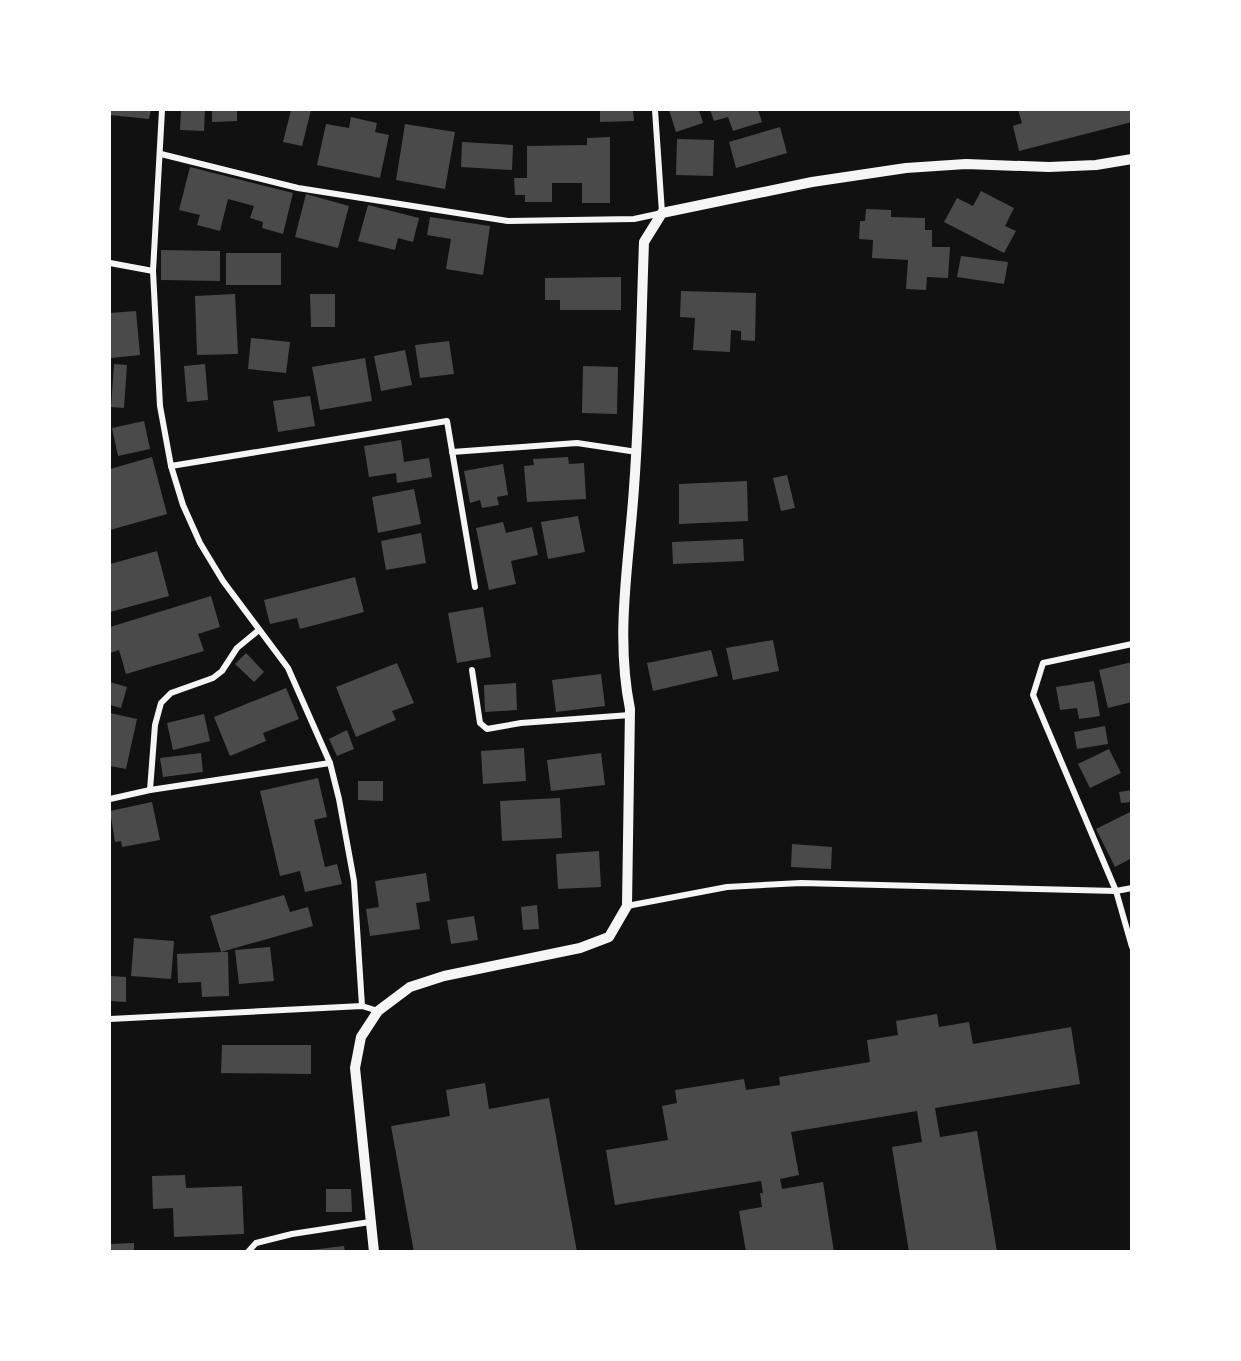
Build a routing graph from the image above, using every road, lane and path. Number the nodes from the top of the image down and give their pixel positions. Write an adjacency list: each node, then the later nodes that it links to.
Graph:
1 (162, 110): 3 (street)
2 (655, 110): 5 (street)
3 (161, 154): 5 (street); 7 (street)
4 (1131, 159): 5 (street)
5 (662, 213): 9 (street)
6 (110, 263): 7 (street)
7 (153, 271): 10 (street)
8 (453, 452): 9 (street); 10 (street); 11 (street)
9 (637, 452): 15 (street)
10 (171, 466): 12 (street)
11 (475, 587)
12 (259, 630): 16 (street); 17 (street)
13 (1131, 644): 20 (street)
14 (472, 670): 15 (street)
15 (630, 716): 21 (street)
16 (330, 764): 17 (street); 23 (street)
17 (150, 790): 18 (street)
18 (110, 799)
19 (1131, 888): 20 (street)
20 (1116, 891): 21 (street); 22 (street)
21 (627, 906): 24 (street)
22 (1131, 947)
23 (362, 1006): 24 (street); 25 (street)
24 (378, 1011): 26 (street)
25 (110, 1019)
26 (370, 1222): 27 (street); 28 (street)
27 (248, 1251)
28 (374, 1251)

